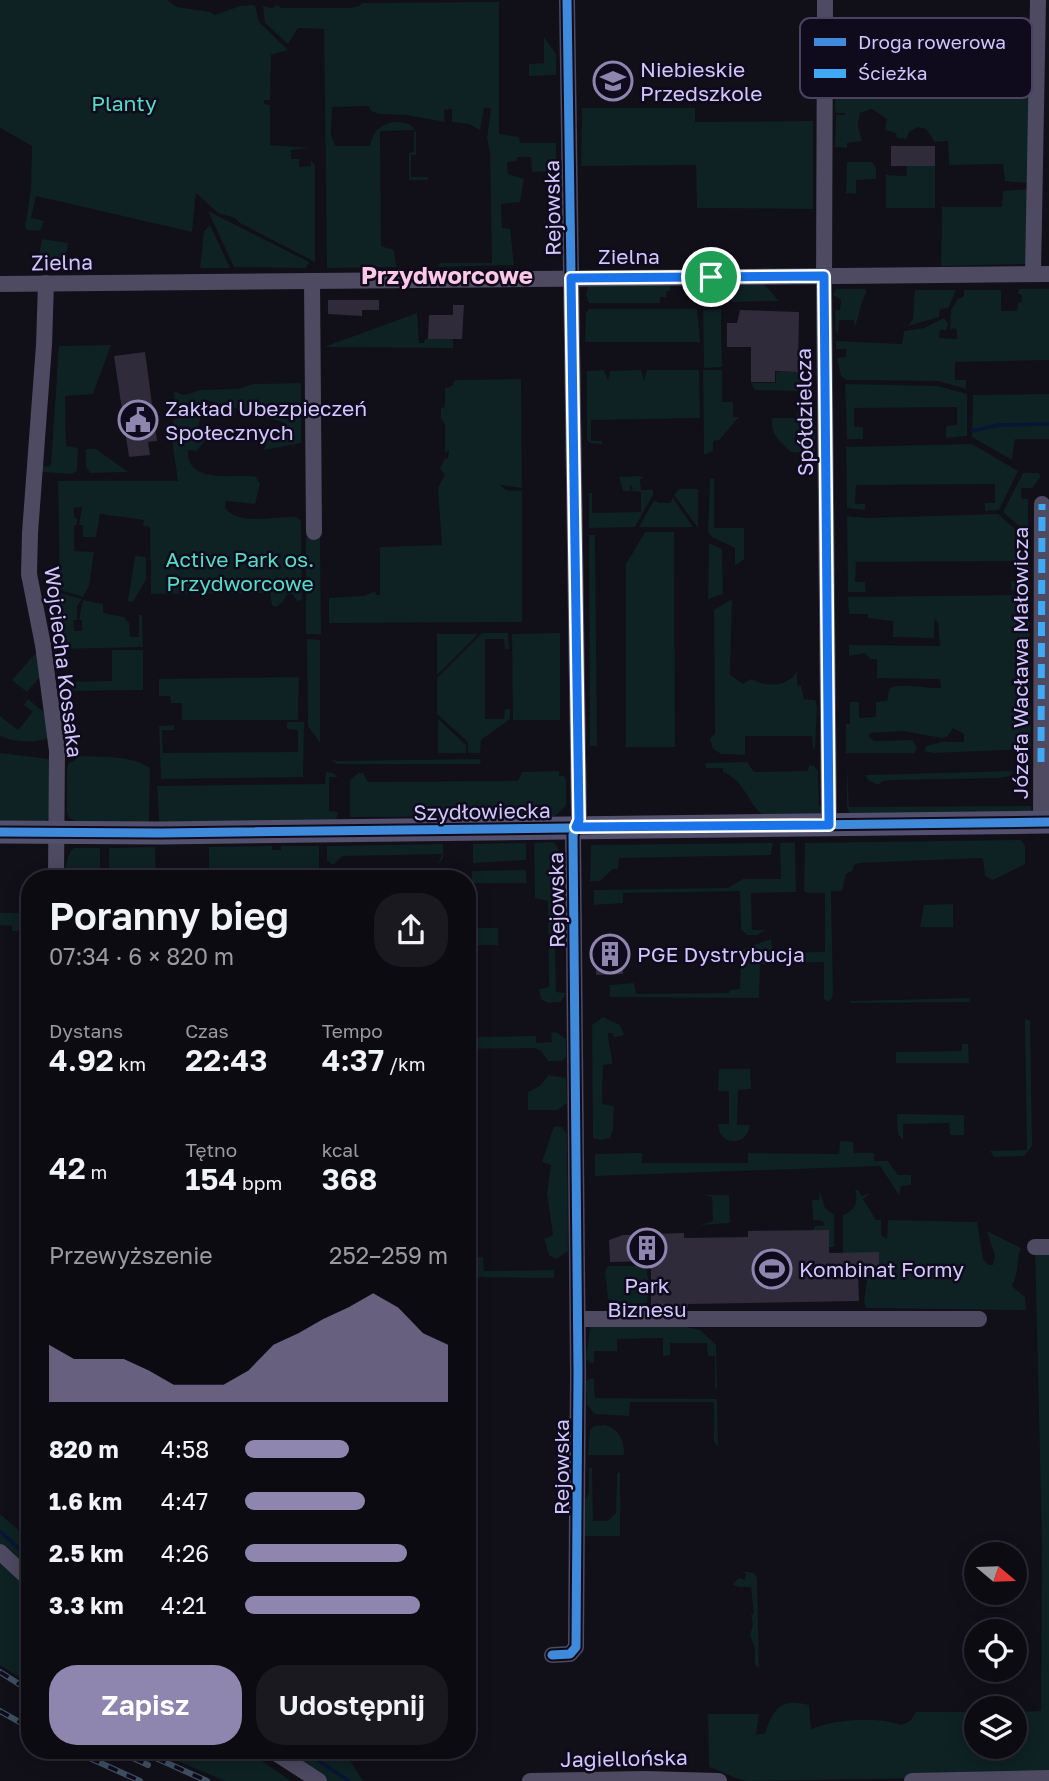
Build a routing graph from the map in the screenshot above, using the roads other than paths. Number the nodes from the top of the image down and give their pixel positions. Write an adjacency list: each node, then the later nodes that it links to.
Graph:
1 (567, 0): 8 (street, Rejowska)
2 (825, 0): 4 (street, Spółdzielcza)
3 (1038, 0): 6 (street)
4 (825, 18)
5 (825, 98): 7 (street, Spółdzielcza)
6 (1041, 274): 7 (street, Zielna)
7 (824, 276): 8 (street, Zielna); 15 (street, Spółdzielcza)
8 (571, 278): 9 (street, Zielna); 16 (street, Rejowska)
9 (312, 281): 11 (street, Zielna); 13 (street)
10 (0, 284): 11 (street, Zielna)
11 (46, 284): 18 (street, Wojciecha Kossaka)
12 (1042, 504): 14 (street, Józefa Wacława Małowicza)
13 (314, 532)
14 (1045, 822): 15 (street, Szydłowiecka)
15 (829, 825): 16 (street, Szydłowiecka)
16 (576, 827): 18 (street, Szydłowiecka); 20 (street, Rejowska)
17 (0, 832): 18 (street, Szydłowiecka)
18 (56, 834): 19 (street, Wojciecha Kossaka)
19 (56, 870)
20 (578, 1319): 21 (street); 24 (street, Rejowska)
21 (979, 1319)
22 (0, 1552): 23 (street)
23 (21, 1572)
24 (552, 1655)
25 (285, 1759): 27 (street)
26 (1049, 1778): 30 (street)
27 (319, 1781)
28 (530, 1781): 29 (street, Jagiellońska)
29 (719, 1781)
30 (912, 1781)

